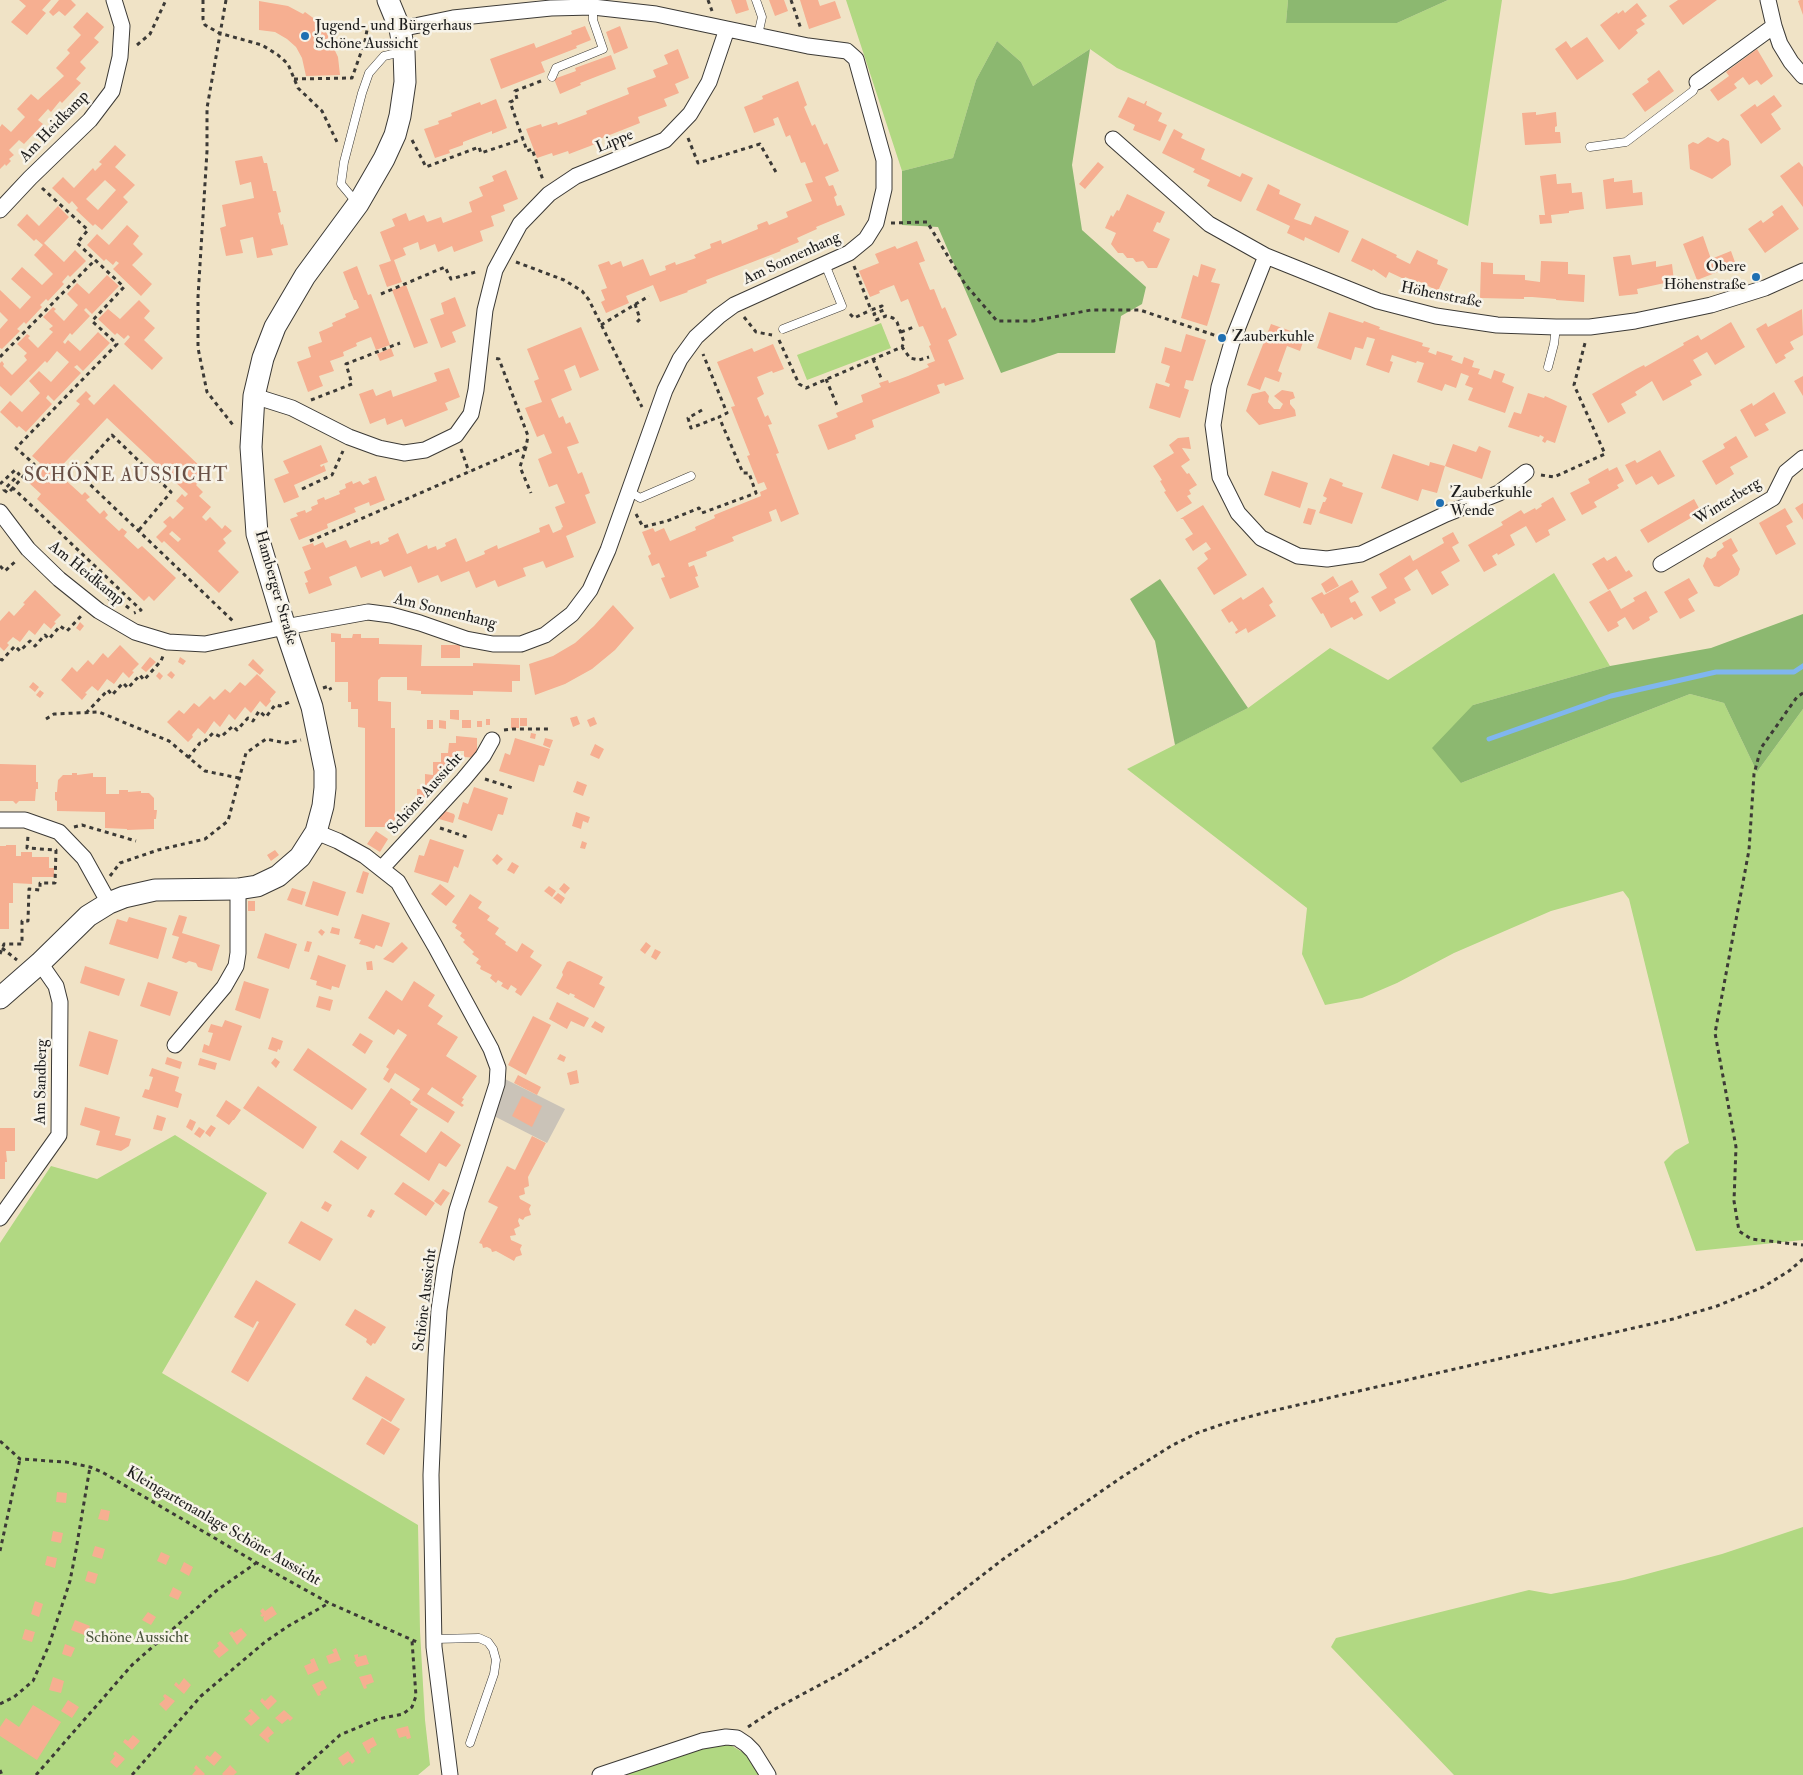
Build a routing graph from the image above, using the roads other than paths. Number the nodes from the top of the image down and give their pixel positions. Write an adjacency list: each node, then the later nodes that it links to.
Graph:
1 (114, 0): 18 (street, Am Heidkamp)
2 (388, 0): 8 (street, Hamberger Straße)
3 (756, 0): 10 (lane)
4 (1768, 0): 7 (street)
5 (551, 4): 6 (street, Am Sonnenhang); 8 (street, Am Sonnenhang)
6 (592, 7): 9 (street, Am Sonnenhang); 13 (lane)
7 (1774, 26): 12 (street); 14 (street)
8 (400, 29): 11 (street, Hamberger Straße)
9 (727, 29): 10 (street, Am Sonnenhang); 25 (street, Lippe)
10 (758, 35): 20 (street, Am Sonnenhang)
11 (404, 51): 17 (street, Hamberger Straße); 17 (lane)
12 (1803, 76)
13 (552, 77)
14 (1697, 82): 16 (lane)
15 (1112, 139): 19 (street, Höhenstraße)
16 (1590, 146)
17 (358, 204): 25 (street, Hamberger Straße)
18 (0, 210)
19 (1266, 256): 22 (street, Höhenstraße); 27 (street)
20 (825, 264): 23 (lane); 29 (street, Am Sonnenhang)
21 (1803, 271): 22 (street, Höhenstraße)
22 (1556, 327): 24 (lane)
23 (783, 329)
24 (1548, 367)
25 (254, 396): 32 (street, Hamberger Straße)
26 (1803, 458): 31 (street, Winterberg)
27 (1526, 472)
28 (691, 476): 29 (lane)
29 (628, 494): 32 (street, Am Sonnenhang)
30 (0, 512): 32 (street, Am Heidkamp)
31 (1661, 564)
32 (285, 627): 35 (street, Hamberger Straße)
33 (492, 740): 36 (street, Schöne Aussicht)
34 (0, 820): 38 (street)
35 (316, 832): 36 (street, Schöne Aussicht); 37 (street, Hamberger Straße)
36 (382, 868): 43 (street, Schöne Aussicht)
37 (238, 889): 38 (street, Hamberger Straße); 41 (street)
38 (105, 896): 39 (street, Hamberger Straße)
39 (40, 963): 40 (street, Hamberger Straße); 42 (street, Am Sandberg)
40 (0, 998)
41 (174, 1045)
42 (0, 1218)
43 (434, 1643): 44 (lane); 45 (street, Schöne Aussicht)
44 (470, 1743)
45 (450, 1775)
46 (600, 1775): 47 (street)
47 (768, 1775)

